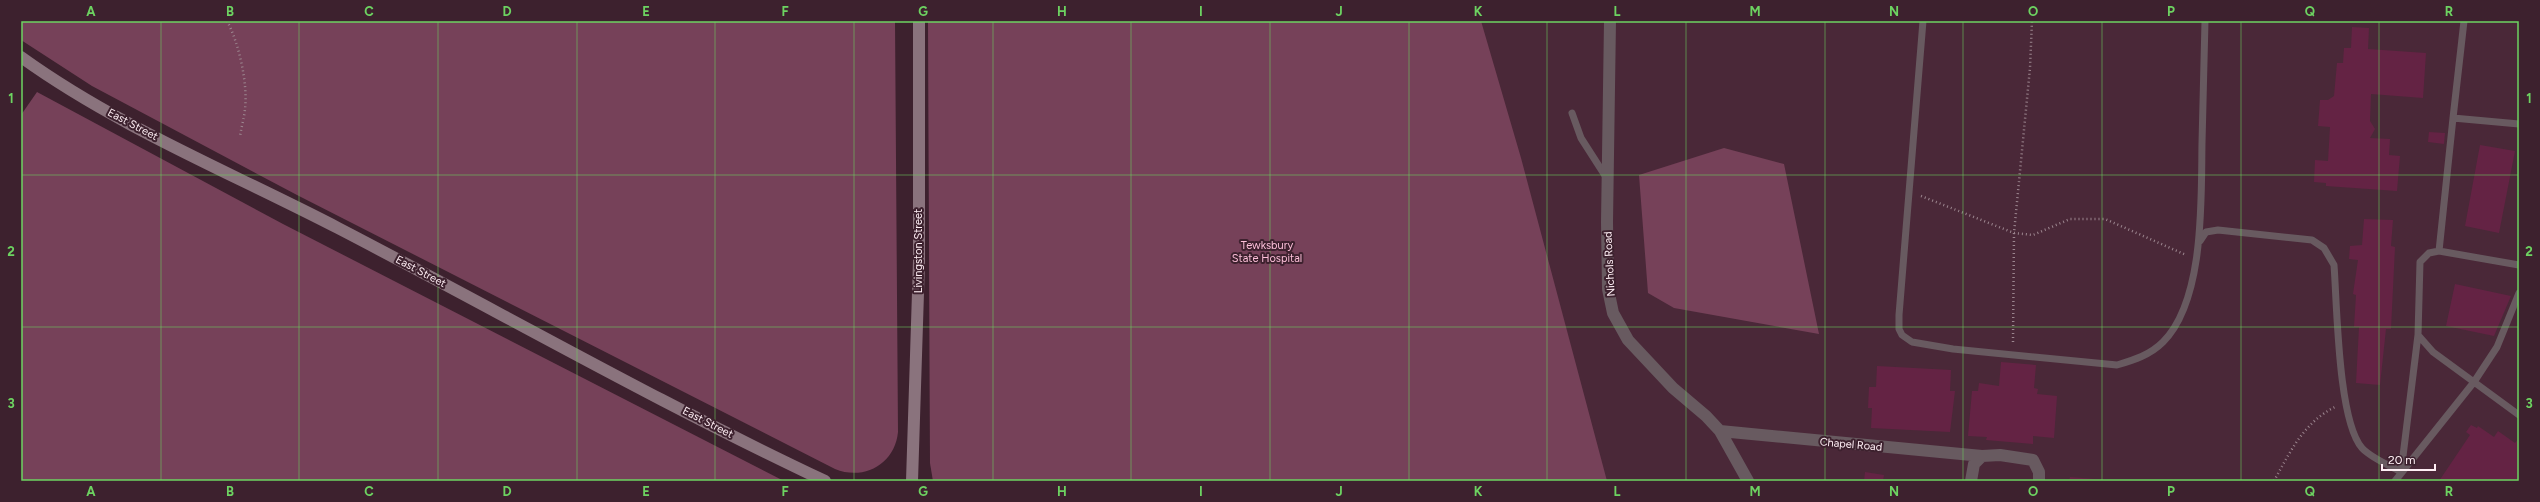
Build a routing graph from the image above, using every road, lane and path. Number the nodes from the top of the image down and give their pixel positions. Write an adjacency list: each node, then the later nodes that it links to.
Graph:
1 (227, 21): 12 (path)
2 (919, 21): 30 (main road, Livingston Street)
3 (1610, 21): 13 (street, Nichols Road)
4 (1923, 21): 14 (lane)
5 (2032, 21): 15 (path)
6 (2205, 21): 16 (lane)
7 (2464, 21): 10 (lane)
8 (21, 57): 29 (main road, East Street)
9 (1572, 113): 13 (lane)
10 (2453, 118): 11 (lane); 17 (lane)
11 (2519, 124)
12 (240, 137)
13 (1606, 177): 26 (street, Nichols Road)
14 (1908, 191): 15 (path); 22 (lane)
15 (2014, 233): 18 (path); 22 (path)
16 (2199, 241): 18 (lane); 24 (lane)
17 (2439, 251): 19 (lane); 21 (lane)
18 (2196, 259): 22 (lane)
19 (2519, 265)
20 (2519, 293): 23 (lane)
21 (2418, 335): 23 (lane); 28 (lane)
22 (2012, 355)
23 (2474, 382): 25 (lane); 28 (lane)
24 (2344, 403): 28 (lane); 34 (path)
25 (2519, 415)
26 (1720, 432): 27 (street, Chapel Road); 31 (street, Nichols Road)
27 (1982, 456): 32 (street); 33 (street, Chapel Road)
28 (2401, 472): 35 (lane)
29 (825, 481)
30 (912, 481)
31 (1748, 481)
32 (1971, 481)
33 (2039, 481)
34 (2274, 481)
35 (2395, 481)

